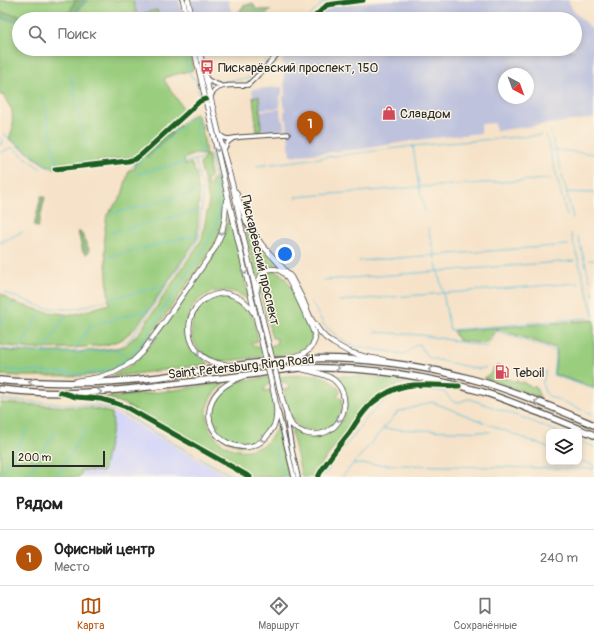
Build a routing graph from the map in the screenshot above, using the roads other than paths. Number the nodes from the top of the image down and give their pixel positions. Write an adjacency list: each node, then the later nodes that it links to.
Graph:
1 (183, 0): 4 (main road)
2 (188, 0): 5 (main road)
3 (363, 0): 6 (street)
4 (186, 12)
5 (191, 12)
6 (320, 12)
7 (196, 56): 12 (main road, Пискарёвский проспект)
8 (201, 56): 10 (main road, Пискарёвский проспект)
9 (276, 56): 11 (street)
10 (207, 79): 11 (street); 12 (main road, Пискарёвский проспект)
11 (221, 86): 12 (street)
12 (208, 98): 14 (main road, Пискарёвский проспект); 17 (street); 19 (main road, Пискарёвский проспект, one-way to 19)
13 (288, 134): 15 (street)
14 (220, 136): 15 (street); 16 (main road, Пискарёвский проспект)
15 (233, 138): 16 (street)
16 (223, 151): 18 (main road, Пискарёвский проспект)
17 (55, 169)
18 (233, 187): 20 (main road, Пискарёвский проспект); 24 (main road)
19 (227, 193): 21 (main road, Пискарёвский проспект, one-way to 21); 28 (main road, one-way to 28)
20 (257, 298): 22 (main road); 33 (main road, Пискарёвский проспект, bridge)
21 (257, 322): 23 (main road, one-way to 21); 32 (main road, Пискарёвский проспект, bridge)
22 (284, 360): 23 (highway, Saint Petersburg Ring Road); 24 (highway, Saint Petersburg Ring Road)
23 (235, 366): 28 (highway, Saint Petersburg Ring Road)
24 (416, 367): 34 (highway, Saint Petersburg Ring Road, one-way to 24)
25 (298, 368): 26 (highway, Saint Petersburg Ring Road); 29 (highway, Saint Petersburg Ring Road, one-way to 29); 33 (main road, one-way to 33)
26 (250, 374): 31 (highway, Saint Petersburg Ring Road, one-way to 26); 32 (main road, one-way to 26)
27 (0, 380): 28 (highway, Saint Petersburg Ring Road, one-way to 27)
28 (62, 383)
29 (458, 386): 35 (highway, Saint Petersburg Ring Road); 39 (street)
30 (0, 389): 31 (highway, Saint Petersburg Ring Road)
31 (60, 392): 36 (street)
32 (276, 404): 37 (street, Пискарёвский проспект)
33 (285, 409): 38 (street, Пискарёвский проспект)
34 (594, 425)
35 (594, 435)
36 (250, 477)
37 (294, 477)
38 (298, 477)
39 (318, 477)

